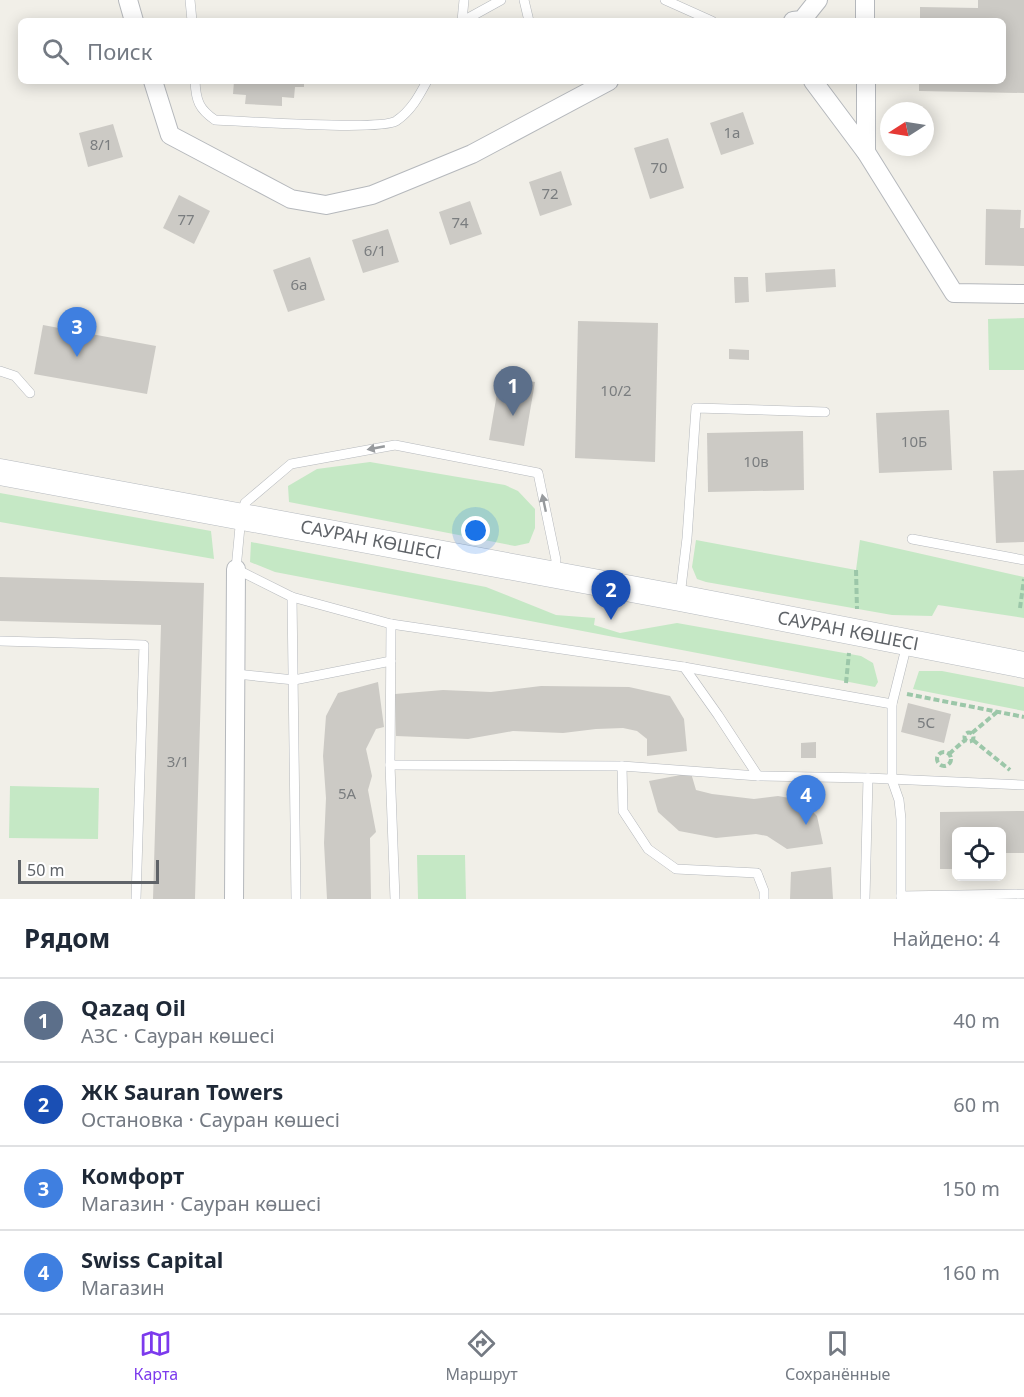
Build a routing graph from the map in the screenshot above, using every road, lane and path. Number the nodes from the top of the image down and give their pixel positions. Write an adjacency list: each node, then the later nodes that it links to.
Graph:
1 (128, 0): 9 (street)
2 (190, 0): 10 (lane)
3 (464, 0): 11 (lane)
4 (501, 0): 12 (lane)
5 (524, 0): 13 (lane)
6 (665, 0): 14 (lane)
7 (818, 0): 15 (street)
8 (865, 0): 16 (street)
9 (133, 18)
10 (192, 18)
11 (462, 18)
12 (468, 18)
13 (528, 18)
14 (705, 18)
15 (804, 18)
16 (865, 18)
17 (154, 84): 20 (street)
18 (195, 84): 19 (lane)
19 (425, 84)
20 (603, 84)
21 (815, 84): 23 (street)
22 (866, 84): 23 (street)
23 (866, 153): 24 (street)
24 (1024, 294)
25 (0, 371): 26 (lane)
26 (30, 393)
27 (825, 412): 37 (lane)
28 (0, 472): 29 (street, САУРАН КӨШЕСІ)
29 (241, 516): 32 (lane); 34 (street, САУРАН КӨШЕСІ); 34 (lane, one-way to 29)
30 (912, 539): 31 (lane)
31 (1024, 560)
32 (236, 569): 36 (lane); 47 (street)
33 (856, 570): 39 (path)
34 (554, 574): 37 (street, САУРАН КӨШЕСІ)
35 (1024, 579): 38 (path)
36 (292, 597): 40 (lane); 48 (lane)
37 (680, 598): 42 (street, САУРАН КӨШЕСІ)
38 (1020, 608)
39 (857, 609)
40 (390, 624): 44 (lane); 46 (lane)
41 (0, 641): 68 (lane)
42 (907, 642): 45 (street, САУРАН КӨШЕСІ); 49 (lane)
43 (849, 653): 50 (path)
44 (391, 661): 48 (lane); 58 (lane)
45 (1024, 665)
46 (684, 667): 50 (lane); 61 (lane)
47 (236, 674): 48 (lane); 69 (street)
48 (294, 680): 70 (lane)
49 (896, 692): 51 (lane); 52 (path)
50 (845, 696): 51 (lane)
51 (892, 704): 63 (lane)
52 (997, 712): 53 (path); 54 (path)
53 (1024, 717)
54 (972, 733): 55 (path); 56 (path)
55 (965, 740): 56 (path); 57 (path)
56 (974, 740): 60 (path)
57 (949, 754)
58 (390, 765): 59 (lane); 71 (lane)
59 (622, 766): 61 (lane); 72 (lane)
60 (1012, 772)
61 (758, 776): 62 (lane)
62 (868, 778): 63 (lane); 73 (lane)
63 (892, 780): 64 (lane); 67 (lane)
64 (1024, 785)
65 (1024, 894): 66 (lane)
66 (993, 896): 67 (lane)
67 (901, 898)
68 (136, 899)
69 (234, 899)
70 (296, 899)
71 (395, 899)
72 (764, 899)
73 (865, 899)

